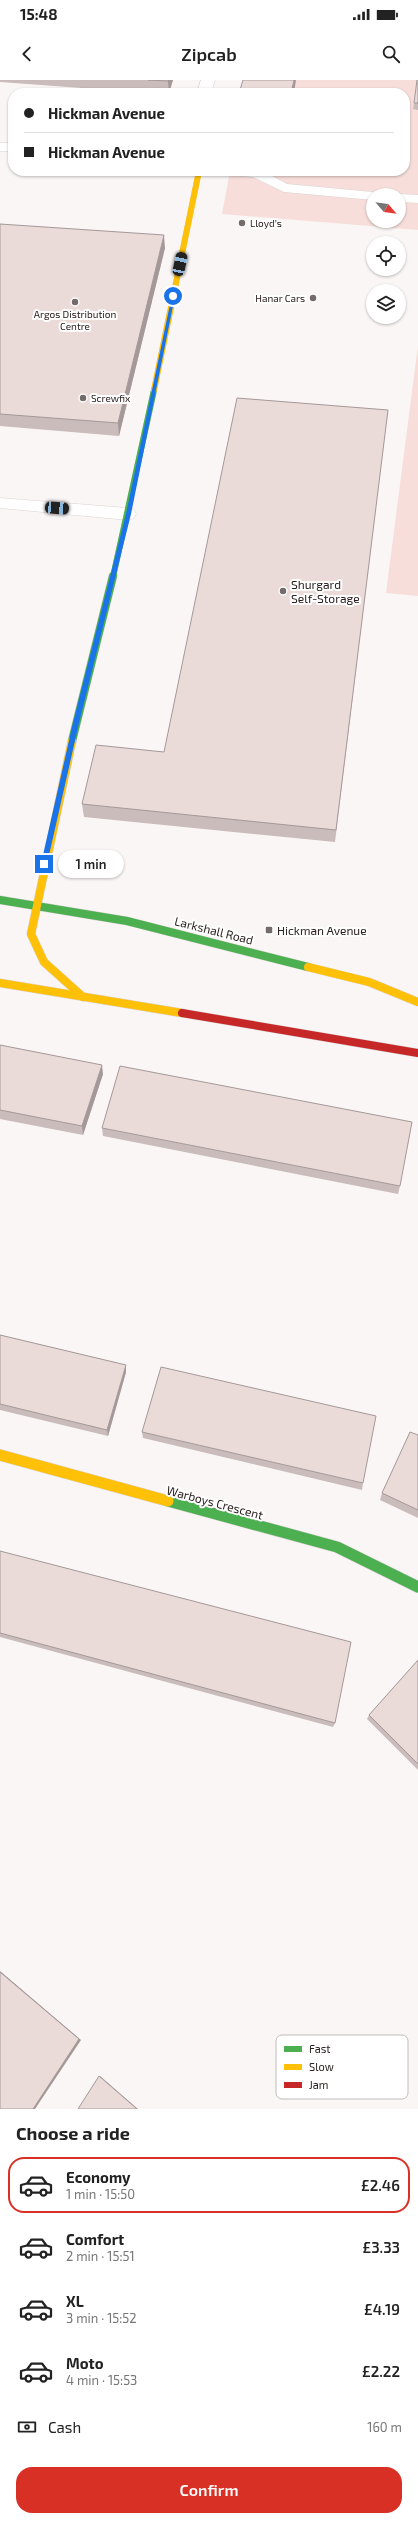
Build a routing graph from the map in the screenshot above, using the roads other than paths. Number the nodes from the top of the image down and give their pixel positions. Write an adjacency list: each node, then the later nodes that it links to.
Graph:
1 (198, 176): 7 (street)
2 (262, 176): 3 (street)
3 (366, 195)
4 (406, 198): 5 (street)
5 (418, 199)
6 (0, 504): 7 (street)
7 (128, 514): 9 (street)
8 (0, 900): 9 (street, Larkshall Road)
9 (36, 904): 11 (street); 12 (street, Larkshall Road)
10 (0, 983): 11 (street)
11 (83, 997): 13 (street)
12 (418, 1002)
13 (418, 1053)
14 (0, 1455): 15 (street, Warboys Crescent)
15 (418, 1586)

